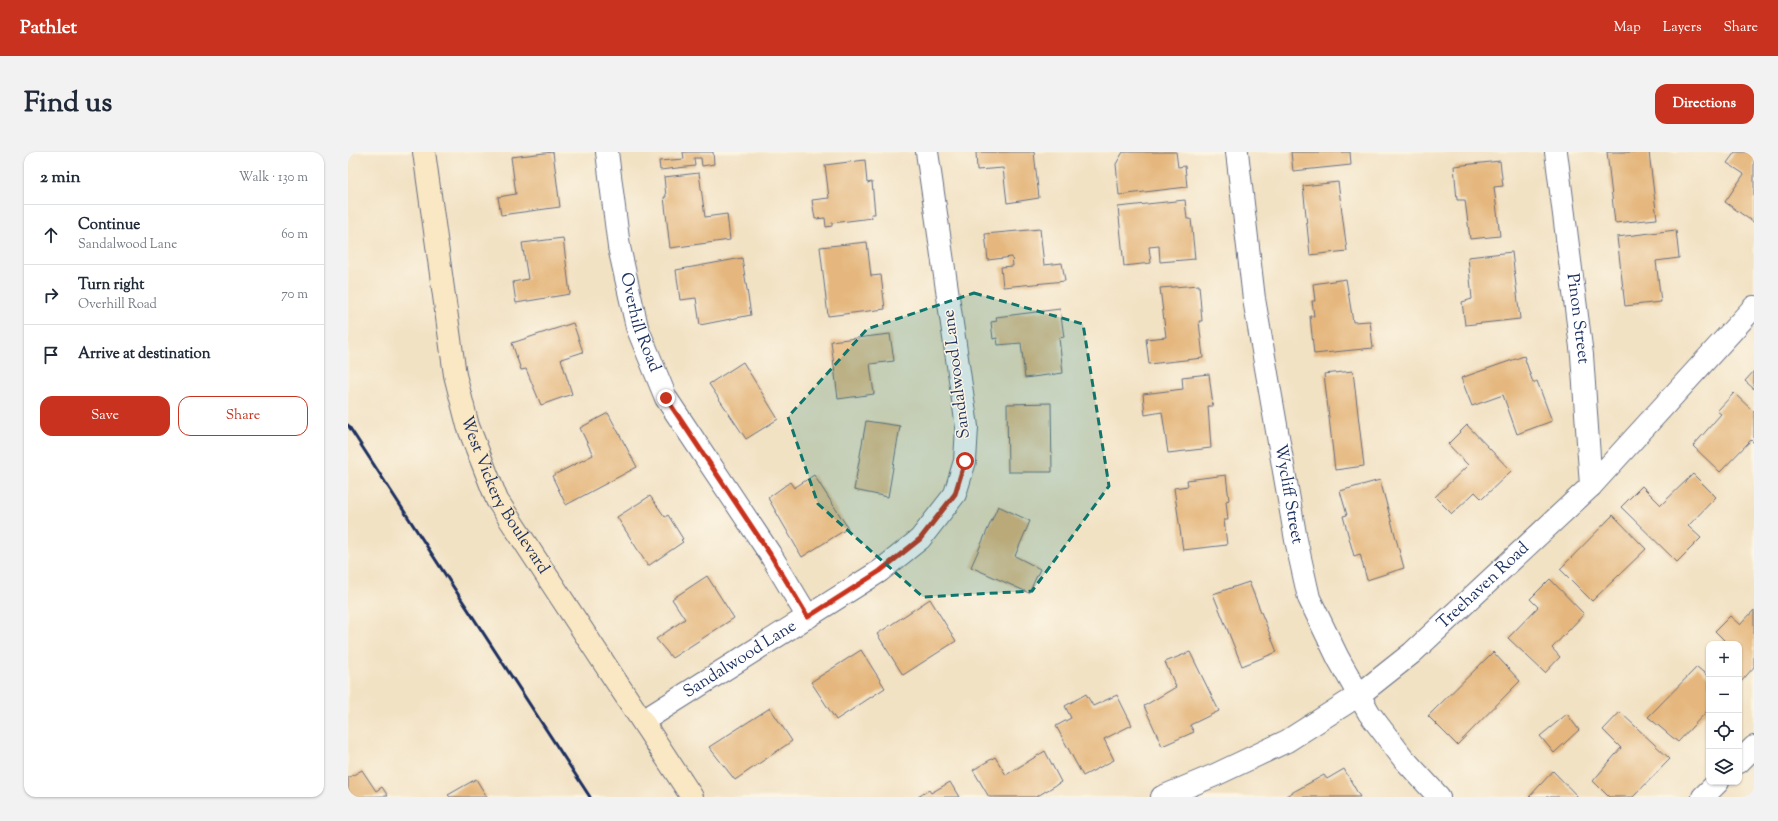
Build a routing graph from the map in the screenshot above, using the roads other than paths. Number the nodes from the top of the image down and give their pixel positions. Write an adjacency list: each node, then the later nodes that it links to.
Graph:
1 (424, 152): 10 (main road, West Vickery Boulevard)
2 (607, 152): 8 (street, Overhill Road)
3 (927, 152): 8 (street, Sandalwood Lane)
4 (1237, 152): 9 (street, Wycliff Street)
5 (1556, 152): 7 (street, Pinon Street)
6 (1754, 307): 7 (street, Treehaven Road)
7 (1591, 486): 9 (street, Treehaven Road)
8 (808, 617): 10 (street, Sandalwood Lane)
9 (1359, 694): 15 (street, Treehaven Road); 16 (street, Wycliff Street)
10 (643, 721): 14 (main road, West Vickery Boulevard)
11 (1754, 747): 12 (street)
12 (1742, 759)
13 (1715, 785): 17 (street)
14 (692, 797)
15 (1162, 797)
16 (1439, 797)
17 (1703, 797)

